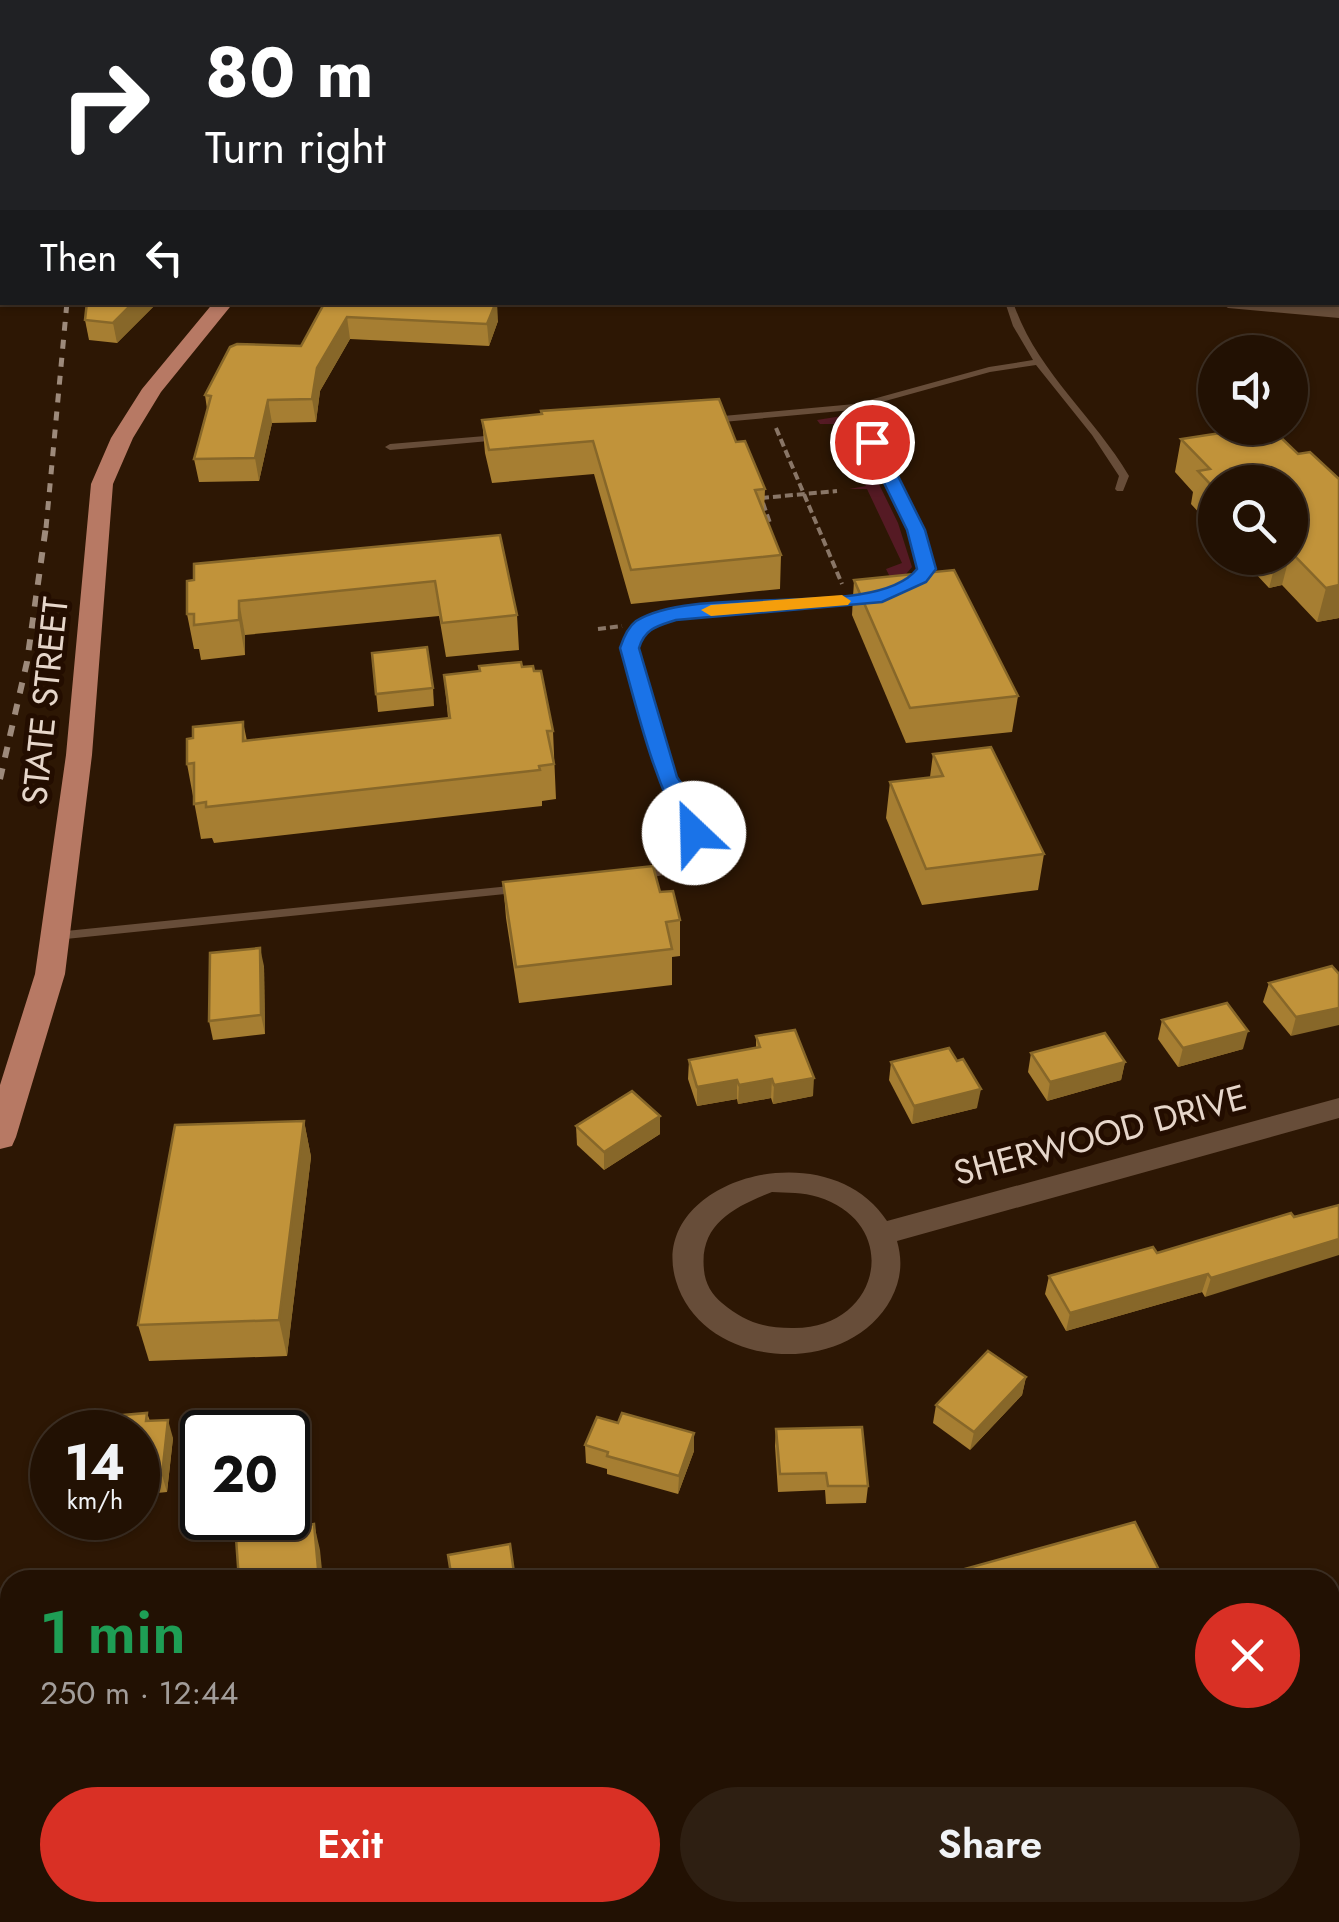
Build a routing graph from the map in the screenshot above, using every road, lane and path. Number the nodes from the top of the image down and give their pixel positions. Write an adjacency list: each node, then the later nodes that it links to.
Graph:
1 (222, 305): 19 (main road, STATE STREET)
2 (1010, 305): 5 (lane)
3 (1261, 305): 4 (main road)
4 (1339, 312)
5 (1038, 362): 6 (lane); 11 (lane)
6 (855, 407): 7 (lane); 15 (lane)
7 (698, 422)
8 (505, 438): 9 (lane)
9 (390, 447)
10 (756, 485): 13 (path)
11 (1120, 489)
12 (836, 491): 13 (path)
13 (761, 498): 14 (path)
14 (757, 524)
15 (904, 588)
16 (882, 596): 17 (lane)
17 (622, 878)
18 (536, 887): 19 (lane)
19 (56, 936): 21 (main road, STATE STREET)
20 (1339, 1108): 22 (street, SHERWOOD DRIVE)
21 (0, 1137)
22 (881, 1234): 22 (street)

